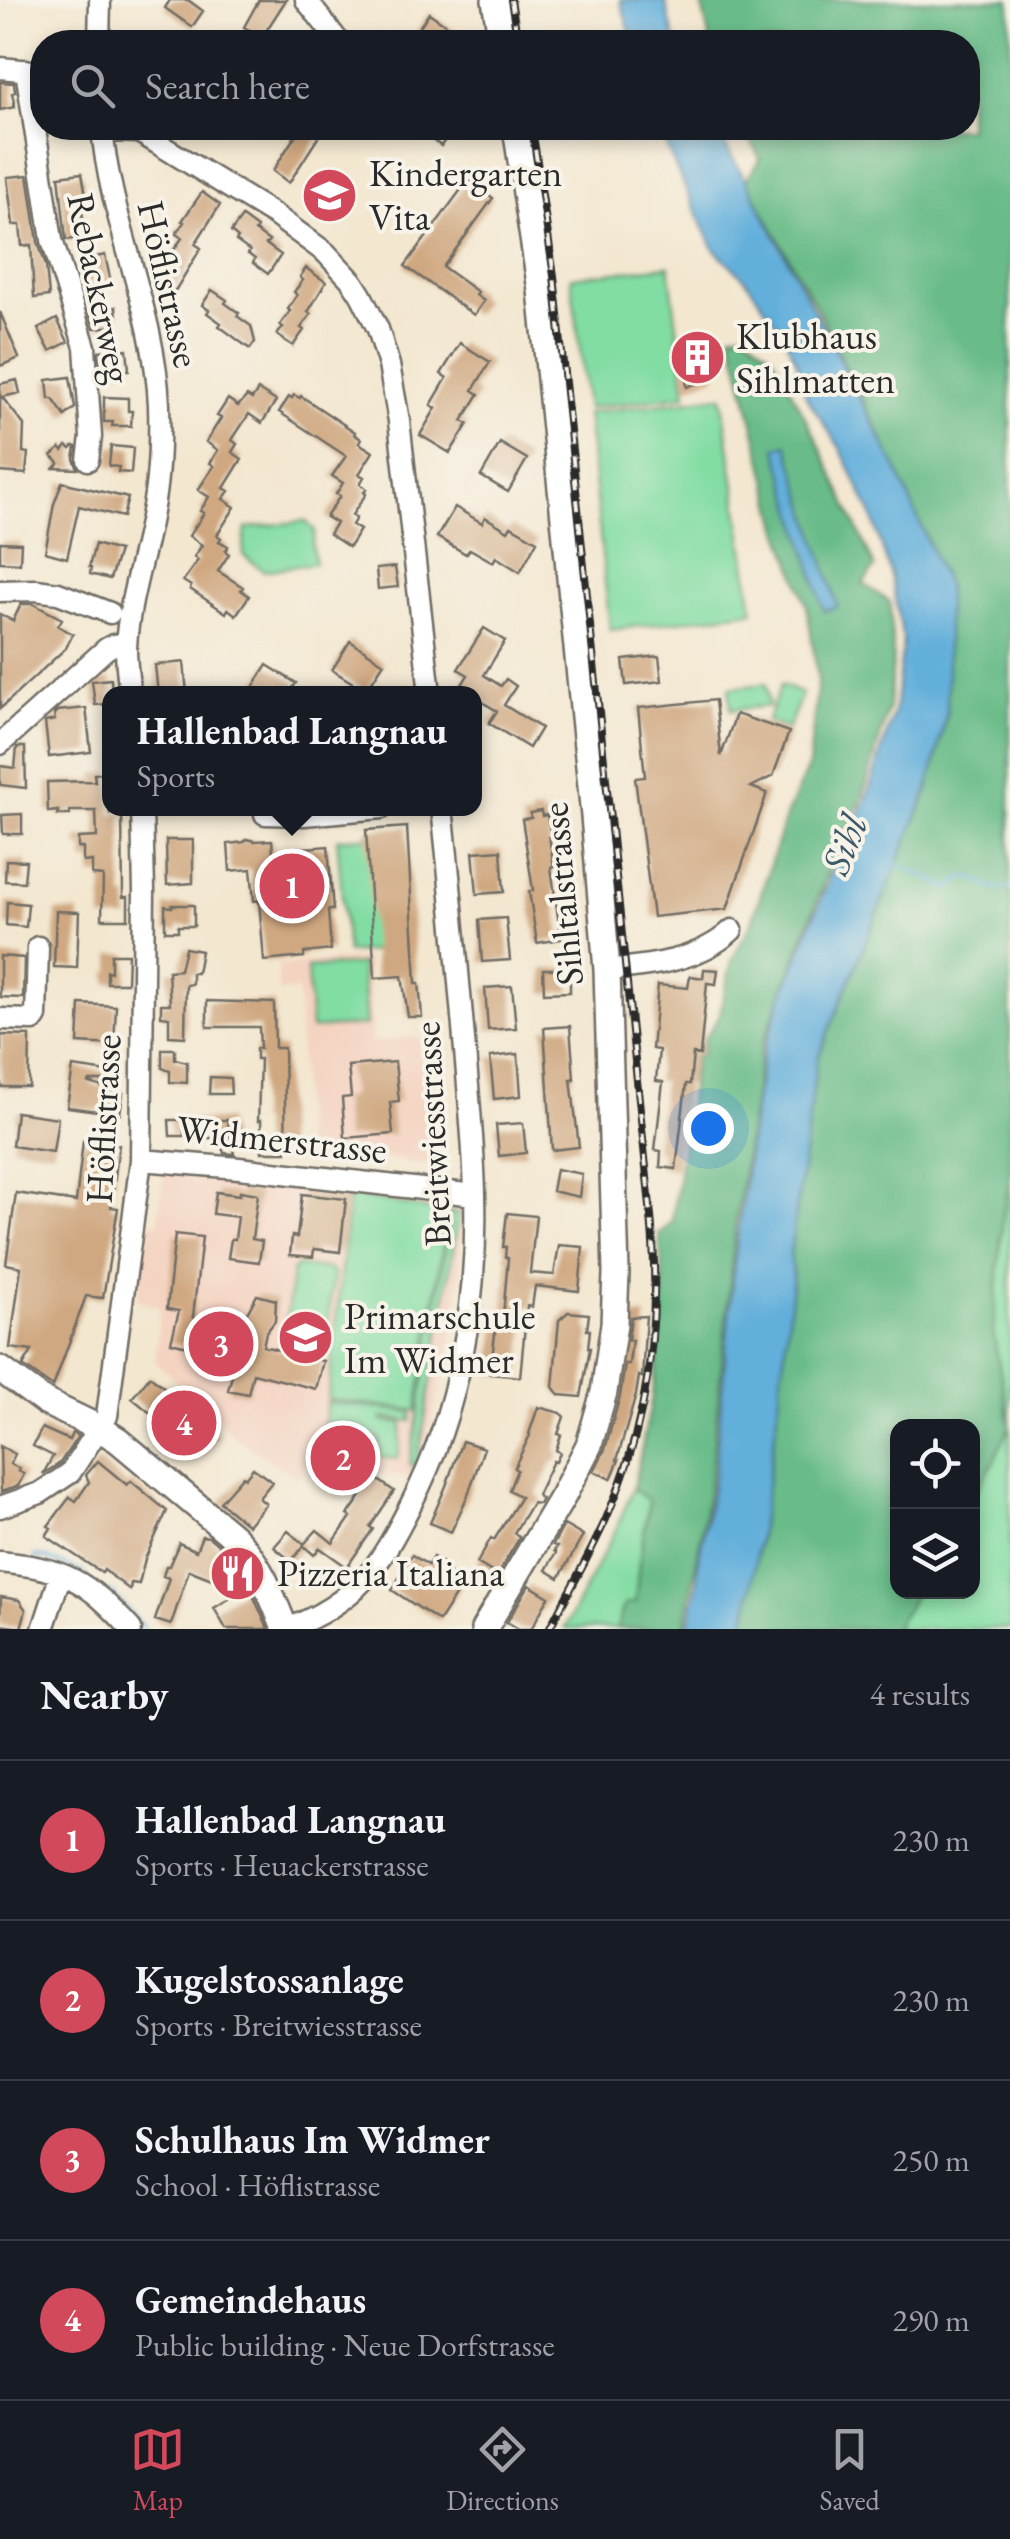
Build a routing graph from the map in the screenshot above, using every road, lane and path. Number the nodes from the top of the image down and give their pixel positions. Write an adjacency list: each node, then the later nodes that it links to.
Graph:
1 (100, 0): 4 (street)
2 (306, 0): 5 (street)
3 (495, 0): 6 (main road)
4 (99, 30)
5 (330, 30)
6 (500, 30)
7 (0, 68): 8 (street)
8 (30, 71)
9 (41, 140): 13 (street, Rebackerweg)
10 (103, 140): 16 (street, Höflistrasse)
11 (152, 140): 18 (street)
12 (518, 140): 24 (main road, Sihltalstrasse)
13 (88, 460)
14 (0, 591): 15 (street)
15 (110, 613)
16 (126, 644): 17 (street, Höflistrasse); 19 (street)
17 (129, 686)
18 (429, 686)
19 (0, 744)
20 (142, 816): 26 (street, Höflistrasse)
21 (443, 816): 27 (street, Breitwiesstrasse)
22 (732, 930): 24 (street)
23 (38, 948): 25 (street)
24 (607, 970): 36 (main road, Sihltalstrasse)
25 (0, 1019)
26 (140, 1160): 27 (street, Widmerstrasse); 29 (street, Höflistrasse)
27 (476, 1195): 35 (street, Breitwiesstrasse)
28 (0, 1369): 29 (main road)
29 (99, 1428): 30 (street, Höflistrasse); 35 (main road)
30 (0, 1506)
31 (0, 1562): 32 (street)
32 (60, 1574): 33 (street); 34 (street)
33 (43, 1629)
34 (131, 1629)
35 (286, 1629)
36 (484, 1629)

